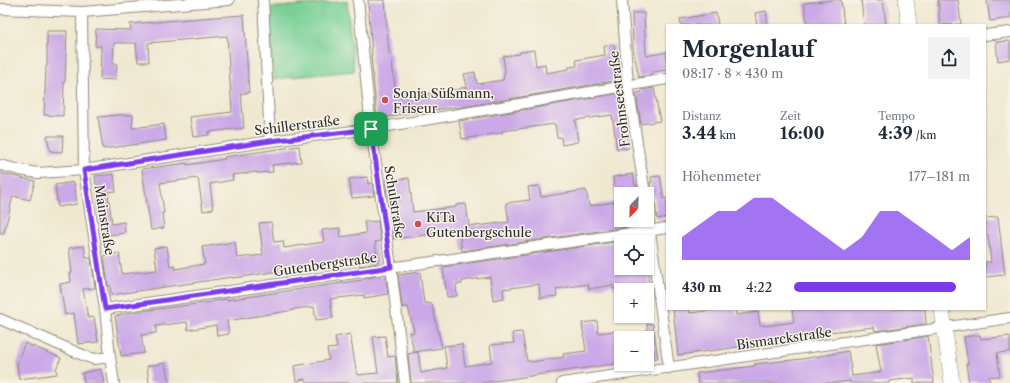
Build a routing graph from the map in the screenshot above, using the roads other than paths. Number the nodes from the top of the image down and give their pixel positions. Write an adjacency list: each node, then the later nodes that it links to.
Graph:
1 (229, 0): 7 (street)
2 (263, 0): 14 (street)
3 (358, 0): 13 (street, Schulstraße)
4 (622, 0): 12 (street, Frohnseestraße)
5 (906, 0): 8 (main road)
6 (0, 9): 7 (street)
7 (82, 12): 16 (street, Mainstraße)
8 (909, 24)
9 (1010, 32): 10 (street)
10 (986, 35)
11 (666, 79): 12 (street, Schillerstraße)
12 (628, 85): 13 (street, Schillerstraße); 17 (street, Frohnseestraße)
13 (371, 129): 14 (street, Schillerstraße); 21 (street, Schulstraße)
14 (270, 141): 16 (street, Schillerstraße)
15 (0, 165): 16 (street, Schillerstraße)
16 (84, 170): 22 (street, Mainstraße)
17 (644, 187)
18 (649, 227): 20 (street)
19 (666, 228): 20 (street, Gutenbergstraße)
20 (650, 231): 21 (street, Gutenbergstraße); 28 (street)
21 (391, 267): 22 (street, Gutenbergstraße); 30 (street, Schulstraße)
22 (105, 309): 27 (street, Mainstraße)
23 (942, 310): 26 (main road)
24 (1010, 318): 26 (street, Bismarckstraße)
25 (0, 319): 27 (street)
26 (945, 328): 28 (street, Bismarckstraße); 32 (main road)
27 (110, 357): 29 (street, Mainstraße)
28 (669, 368): 31 (street, Bismarckstraße)
29 (114, 383)
30 (405, 383)
31 (562, 383)
32 (952, 383)

